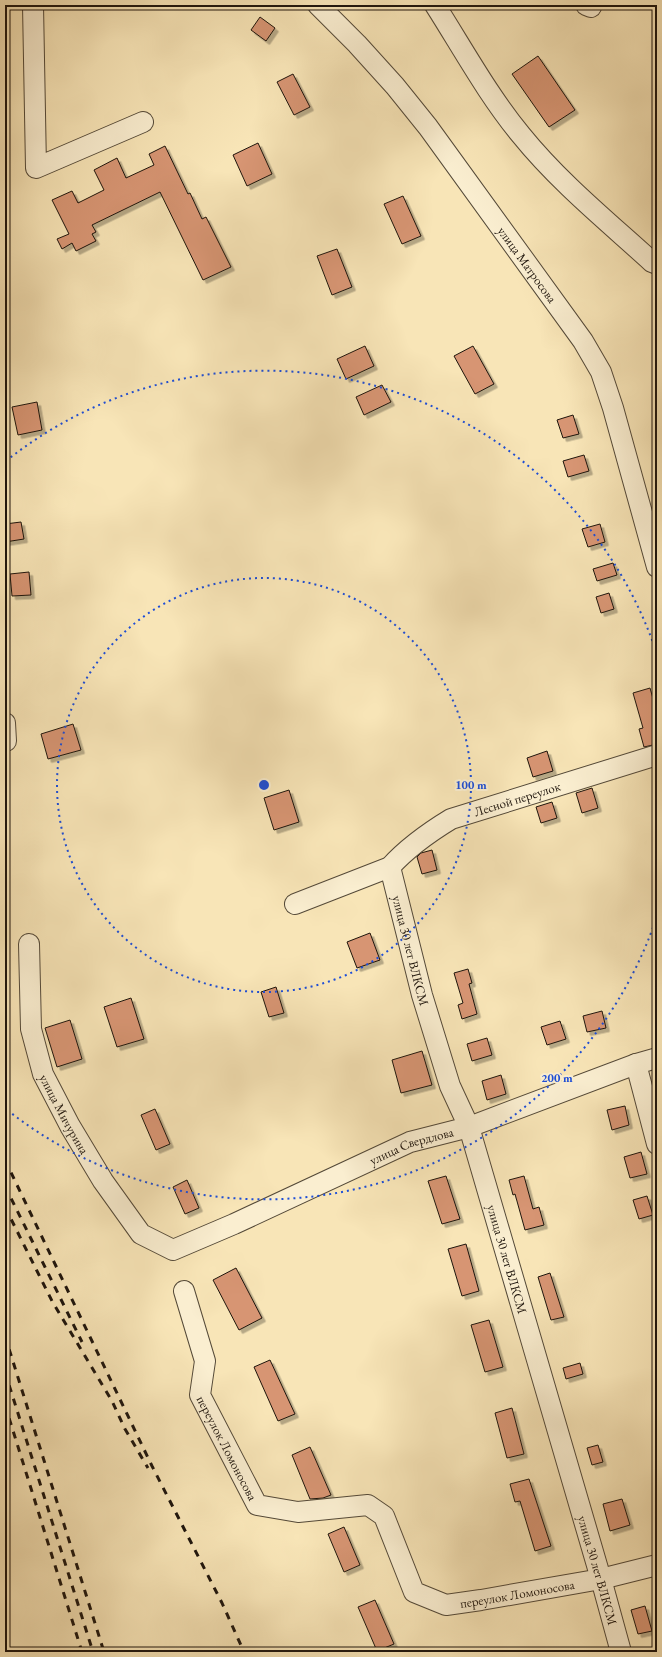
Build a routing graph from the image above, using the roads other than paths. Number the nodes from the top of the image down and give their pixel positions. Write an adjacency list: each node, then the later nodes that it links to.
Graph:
1 (33, 5): 4 (street)
2 (318, 5): 6 (street, улица Матросова)
3 (435, 5): 5 (street)
4 (143, 122)
5 (657, 264)
6 (657, 567)
7 (657, 755): 8 (street, Лесной переулок)
8 (390, 867): 9 (street); 13 (street, улица 30 лет ВЛКСМ)
9 (295, 904)
10 (29, 944): 15 (street, улица Мичурина)
11 (657, 1058): 12 (street, улица Свердлова)
12 (636, 1064): 13 (street, улица Свердлова); 14 (street)
13 (469, 1127): 15 (street, улица Свердлова); 18 (street, улица 30 лет ВЛКСМ)
14 (657, 1144)
15 (173, 1250)
16 (184, 1291): 18 (street, переулок Ломоносова)
17 (657, 1565): 18 (street, переулок Ломоносова)
18 (601, 1579): 19 (street, улица 30 лет ВЛКСМ)
19 (621, 1652)

